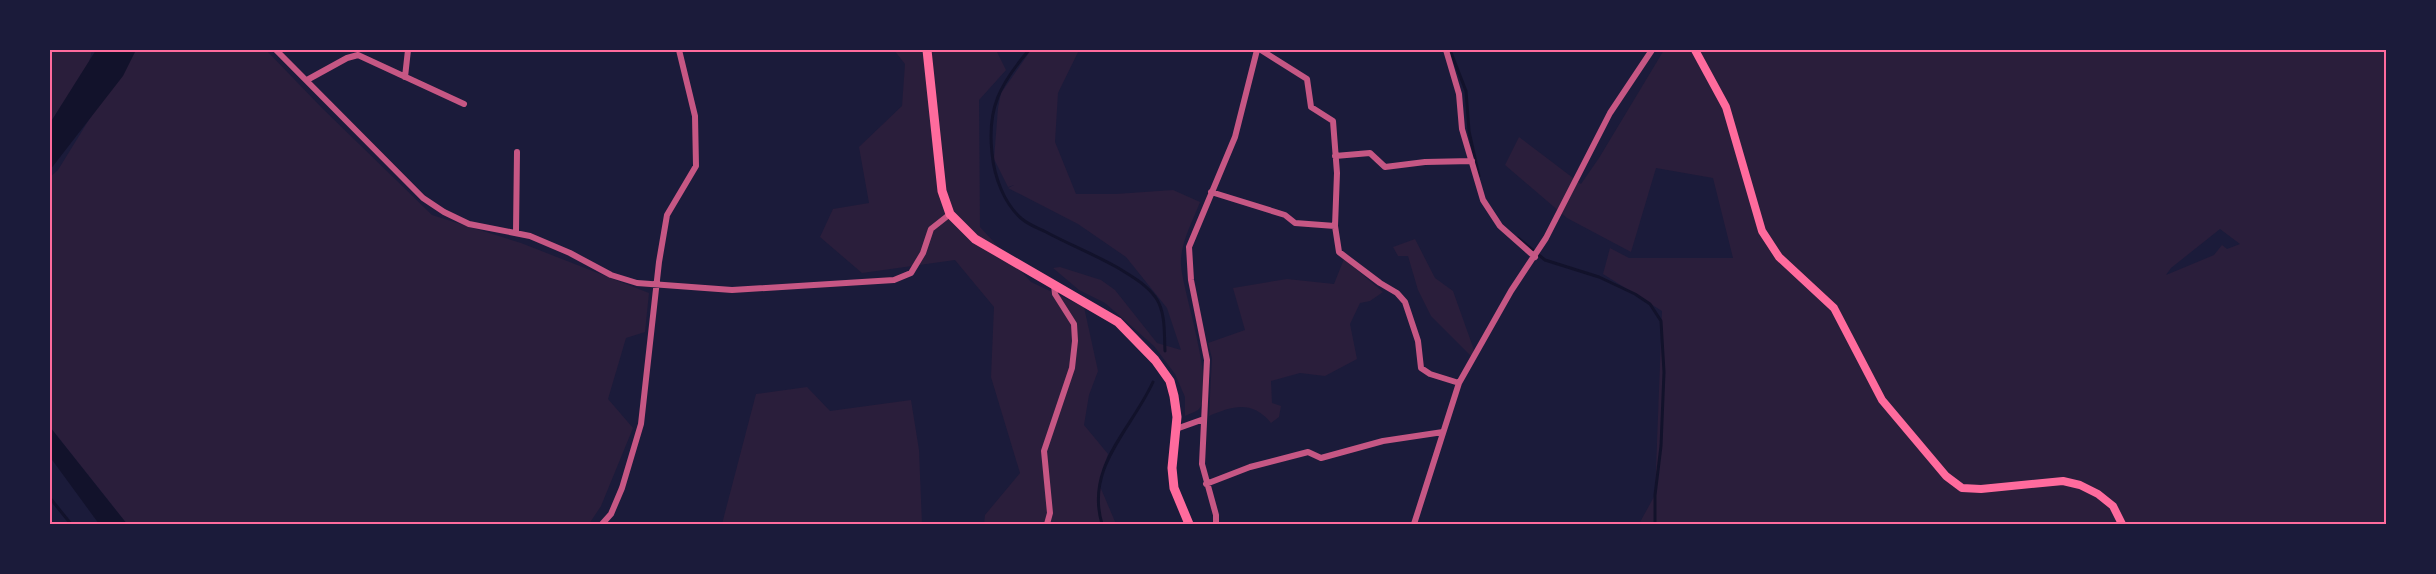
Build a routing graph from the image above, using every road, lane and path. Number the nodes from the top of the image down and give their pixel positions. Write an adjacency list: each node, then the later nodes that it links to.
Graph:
1 (276, 50): 10 (street)
2 (408, 50): 9 (street)
3 (679, 50): 20 (street)
4 (927, 50): 16 (main road)
5 (1259, 50): 13 (street); 15 (street)
6 (1446, 50): 14 (street)
7 (1652, 50): 19 (street)
8 (1695, 50): 32 (main road)
9 (405, 77): 10 (street); 11 (street)
10 (307, 80): 18 (street)
11 (464, 104)
12 (517, 152): 18 (street)
13 (1335, 156): 14 (street); 17 (street)
14 (1472, 161): 19 (street)
15 (1211, 192): 17 (street); 23 (street)
16 (950, 214): 20 (street); 21 (main road)
17 (1335, 226): 22 (street)
18 (516, 232): 20 (street)
19 (1535, 257): 22 (street)
20 (657, 284): 27 (street)
21 (1054, 285): 24 (main road); 28 (street)
22 (1459, 383): 25 (street)
23 (1204, 419): 24 (street); 26 (street)
24 (1176, 429): 29 (main road)
25 (1443, 432): 26 (street); 31 (street)
26 (1206, 484): 30 (street)
27 (602, 525)
28 (1047, 525)
29 (1189, 525)
30 (1216, 525)
31 (1414, 525)
32 (2122, 525)

